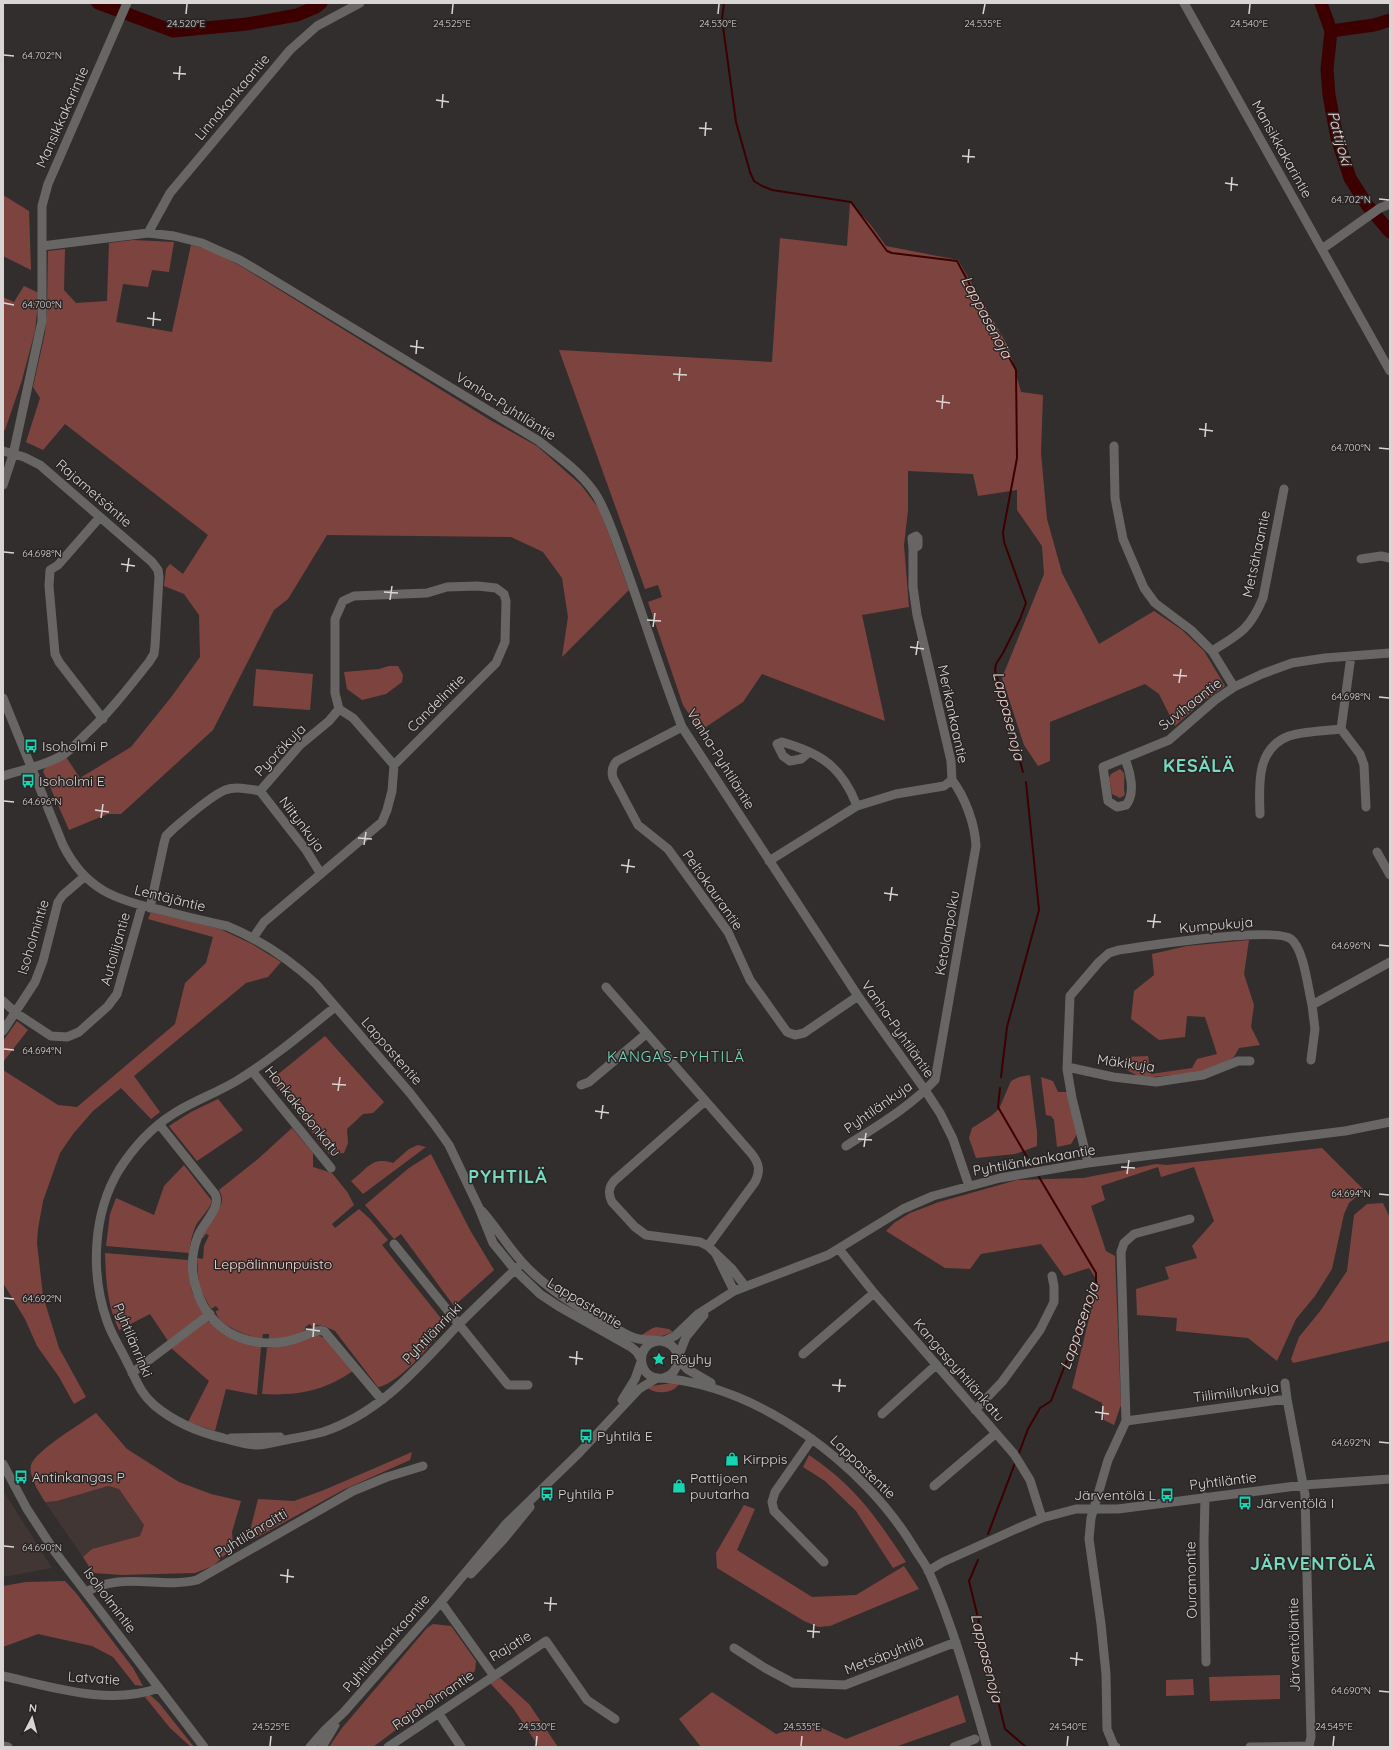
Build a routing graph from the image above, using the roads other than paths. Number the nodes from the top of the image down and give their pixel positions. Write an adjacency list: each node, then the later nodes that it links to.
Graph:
1 (360, 3): 5 (street, Linnakankaantie)
2 (1184, 3): 7 (street, Mansikkakarintie)
3 (126, 5): 6 (street, Mansikkakarintie)
4 (1390, 204): 7 (street)
5 (148, 233): 6 (street, Vanha-Pyhtiläntie); 25 (street, Vanha-Pyhtiläntie)
6 (42, 246): 11 (street, Mansikkakarintie)
7 (1322, 249): 8 (street, Mansikkakarintie)
8 (1390, 371)
9 (1114, 446): 18 (street)
10 (3, 451): 11 (street, Rajametsäntie)
11 (13, 455): 12 (street, Mansikkakarintie); 14 (street, Rajametsäntie)
12 (3, 485)
13 (1284, 489): 18 (street, Metsähaantie)
14 (100, 516): 24 (street); 24 (street, Rajametsäntie)
15 (913, 549): 32 (street, Merikankaantie)
16 (1390, 558): 17 (street)
17 (1361, 559)
18 (1212, 651): 21 (street)
19 (1390, 653): 20 (street, Suvihaantie)
20 (1351, 656): 21 (street, Suvihaantie); 26 (street)
21 (1234, 687): 28 (street, Suvihaantie)
22 (3, 698): 30 (street, Lentäjäntie)
23 (339, 709): 29 (street); 29 (street, Candelinitie); 33 (street, Pyoräkuja)
24 (103, 719): 30 (street)
25 (682, 727): 38 (street, Vanha-Pyhtiläntie); 46 (street, Peltokaurantie)
26 (1341, 729): 35 (street); 36 (street)
27 (808, 752): 34 (street)
28 (1125, 759): 28 (street, Suvihaantie)
29 (394, 765): 39 (street)
30 (32, 769): 31 (street); 41 (street, Lentäjäntie)
31 (3, 776)
32 (952, 780): 34 (street, Merikankaantie); 58 (street, Ketolanpolku)
33 (260, 791): 39 (street, Niitynkuja); 42 (street, Pyoräkuja)
34 (857, 806): 38 (street, Merikankaantie)
35 (1366, 807)
36 (1260, 814)
37 (1377, 852): 40 (street)
38 (769, 861): 46 (street, Vanha-Pyhtiläntie)
39 (321, 874): 43 (street)
40 (1390, 876)
41 (84, 877): 42 (street, Lentäjäntie); 50 (street, Isoholmintie)
42 (146, 907): 43 (street, Lentäjäntie); 50 (street, Autoilijantie)
43 (253, 938): 49 (street, Lappastentie)
44 (1390, 962): 48 (street)
45 (606, 987): 52 (street)
46 (858, 996): 58 (street, Vanha-Pyhtiläntie)
47 (3, 1001): 50 (street, Autoilijantie)
48 (1312, 1005): 53 (street, Kumpukuja); 55 (street, Kumpukuja)
49 (335, 1007): 56 (street, Pyhtilänrinki); 66 (street, Lappastentie)
50 (16, 1013): 51 (street, Isoholmintie)
51 (3, 1031)
52 (646, 1034): 57 (street); 59 (street)
53 (1312, 1060)
54 (1250, 1061): 55 (street, Mäkikuja)
55 (1067, 1070): 63 (street, Kumpukuja)
56 (252, 1071): 61 (street, Pyhtilänrinki); 64 (street, Honkakedonkatu)
57 (581, 1085)
58 (925, 1090): 62 (street, Pyhtilänkuja); 65 (street, Vanha-Pyhtiläntie)
59 (706, 1101): 69 (street); 69 (street)
60 (1390, 1122): 63 (street, Pyhtilänkankaantie)
61 (159, 1124): 79 (street); 86 (street, Pyhtilänrinki)
62 (846, 1146)
63 (1088, 1163): 65 (street, Pyhtilänkankaantie)
64 (331, 1168)
65 (969, 1186): 70 (street, Pyhtilänkankaantie)
66 (479, 1208): 72 (street, Lappastentie); 73 (street, Lappastentie)
67 (1190, 1219): 96 (street)
68 (394, 1244): 80 (street)
69 (708, 1246): 71 (street)
70 (839, 1249): 75 (street, Pyhtilänkankaantie); 77 (street, Kangaspyhtilänkatu)
71 (715, 1253): 75 (street); 76 (street)
72 (522, 1263): 73 (street, Pyhtilänrinki); 81 (street, Lappastentie)
73 (515, 1270): 80 (street, Pyhtilänrinki); 84 (street, Lappastentie)
74 (1052, 1276): 93 (street)
75 (745, 1286): 76 (street, Pyhtilänkankaantie)
76 (734, 1291): 78 (street, Pyhtilänkankaantie)
77 (874, 1293): 82 (street); 85 (street, Kangaspyhtilänkatu)
78 (710, 1307): 81 (street, Pyhtilänkankaantie); 83 (street, Pyhtilänkankaantie)
79 (210, 1314): 86 (street); 92 (street)
80 (459, 1324): 89 (street); 92 (street, Pyhtilänrinki)
81 (661, 1341): 83 (street); 84 (street)
82 (803, 1354)
83 (678, 1358): 87 (street); 90 (street, Lappastentie)
84 (641, 1360): 87 (street); 95 (street, Pyhtilänkankaantie)
85 (936, 1365): 93 (street, Kangaspyhtilänkatu); 94 (street)
86 (132, 1373): 92 (street, Pyhtilänrinki)
87 (660, 1378): 90 (street, Lappastentie); 95 (street, Pyhtilänkankaantie)
88 (1285, 1383): 91 (street)
89 (528, 1385)
90 (740, 1399): 98 (street, Lappastentie)
91 (1288, 1399): 96 (street, Tiilimiilunkuja); 102 (street, Tiilimiilunkuja)
92 (382, 1400)
93 (975, 1410): 97 (street, Kangaspyhtilänkatu)
94 (882, 1414)
95 (613, 1416): 110 (street, Pyhtilänkankaantie)
96 (1126, 1421): 105 (street)
97 (995, 1434): 103 (street); 106 (street, Kangaspyhtilänkatu)
98 (812, 1439): 107 (street); 108 (street, Lappastentie)
99 (3, 1464): 109 (street, Isoholmintie)
100 (423, 1466): 109 (street, Pyhtilänraitti)
101 (1390, 1479): 102 (street, Pyhtiläntie)
102 (1304, 1485): 104 (street, Pyhtiläntie); 131 (street, Järventöläntie)
103 (934, 1486)
104 (1205, 1497): 105 (street, Pyhtiläntie); 113 (street, Ouramontie)
105 (1094, 1508): 106 (street, Pyhtiläntie); 130 (street)
106 (1042, 1518): 108 (street, Pyhtiläntie)
107 (824, 1562)
108 (928, 1571): 111 (street, Lappastentie)
109 (86, 1592): 116 (street, Isoholmintie)
110 (441, 1602): 115 (street, Rajatie); 117 (street, Pyhtilänkankaantie)
111 (956, 1642): 112 (street, Metsäpyhtilä); 129 (street, Lappastentie)
112 (734, 1648)
113 (1206, 1662)
114 (3, 1676): 116 (street, Latvatie)
115 (494, 1676): 118 (street, Rajaholmantie); 119 (street, Rajatie)
116 (159, 1688): 123 (street, Isoholmintie)
117 (344, 1712): 124 (street, Pyhtilänkankaantie); 125 (street, Pyhtilänkankaantie)
118 (439, 1714): 126 (street, Rajaholmantie); 127 (street)
119 (615, 1720)
120 (976, 1739): 128 (street)
121 (3, 1746): 122 (street)
122 (8, 1747)
123 (204, 1747)
124 (310, 1747)
125 (322, 1747)
126 (388, 1747)
127 (461, 1747)
128 (954, 1747)
129 (987, 1747)
130 (1116, 1747)
131 (1250, 1747)

